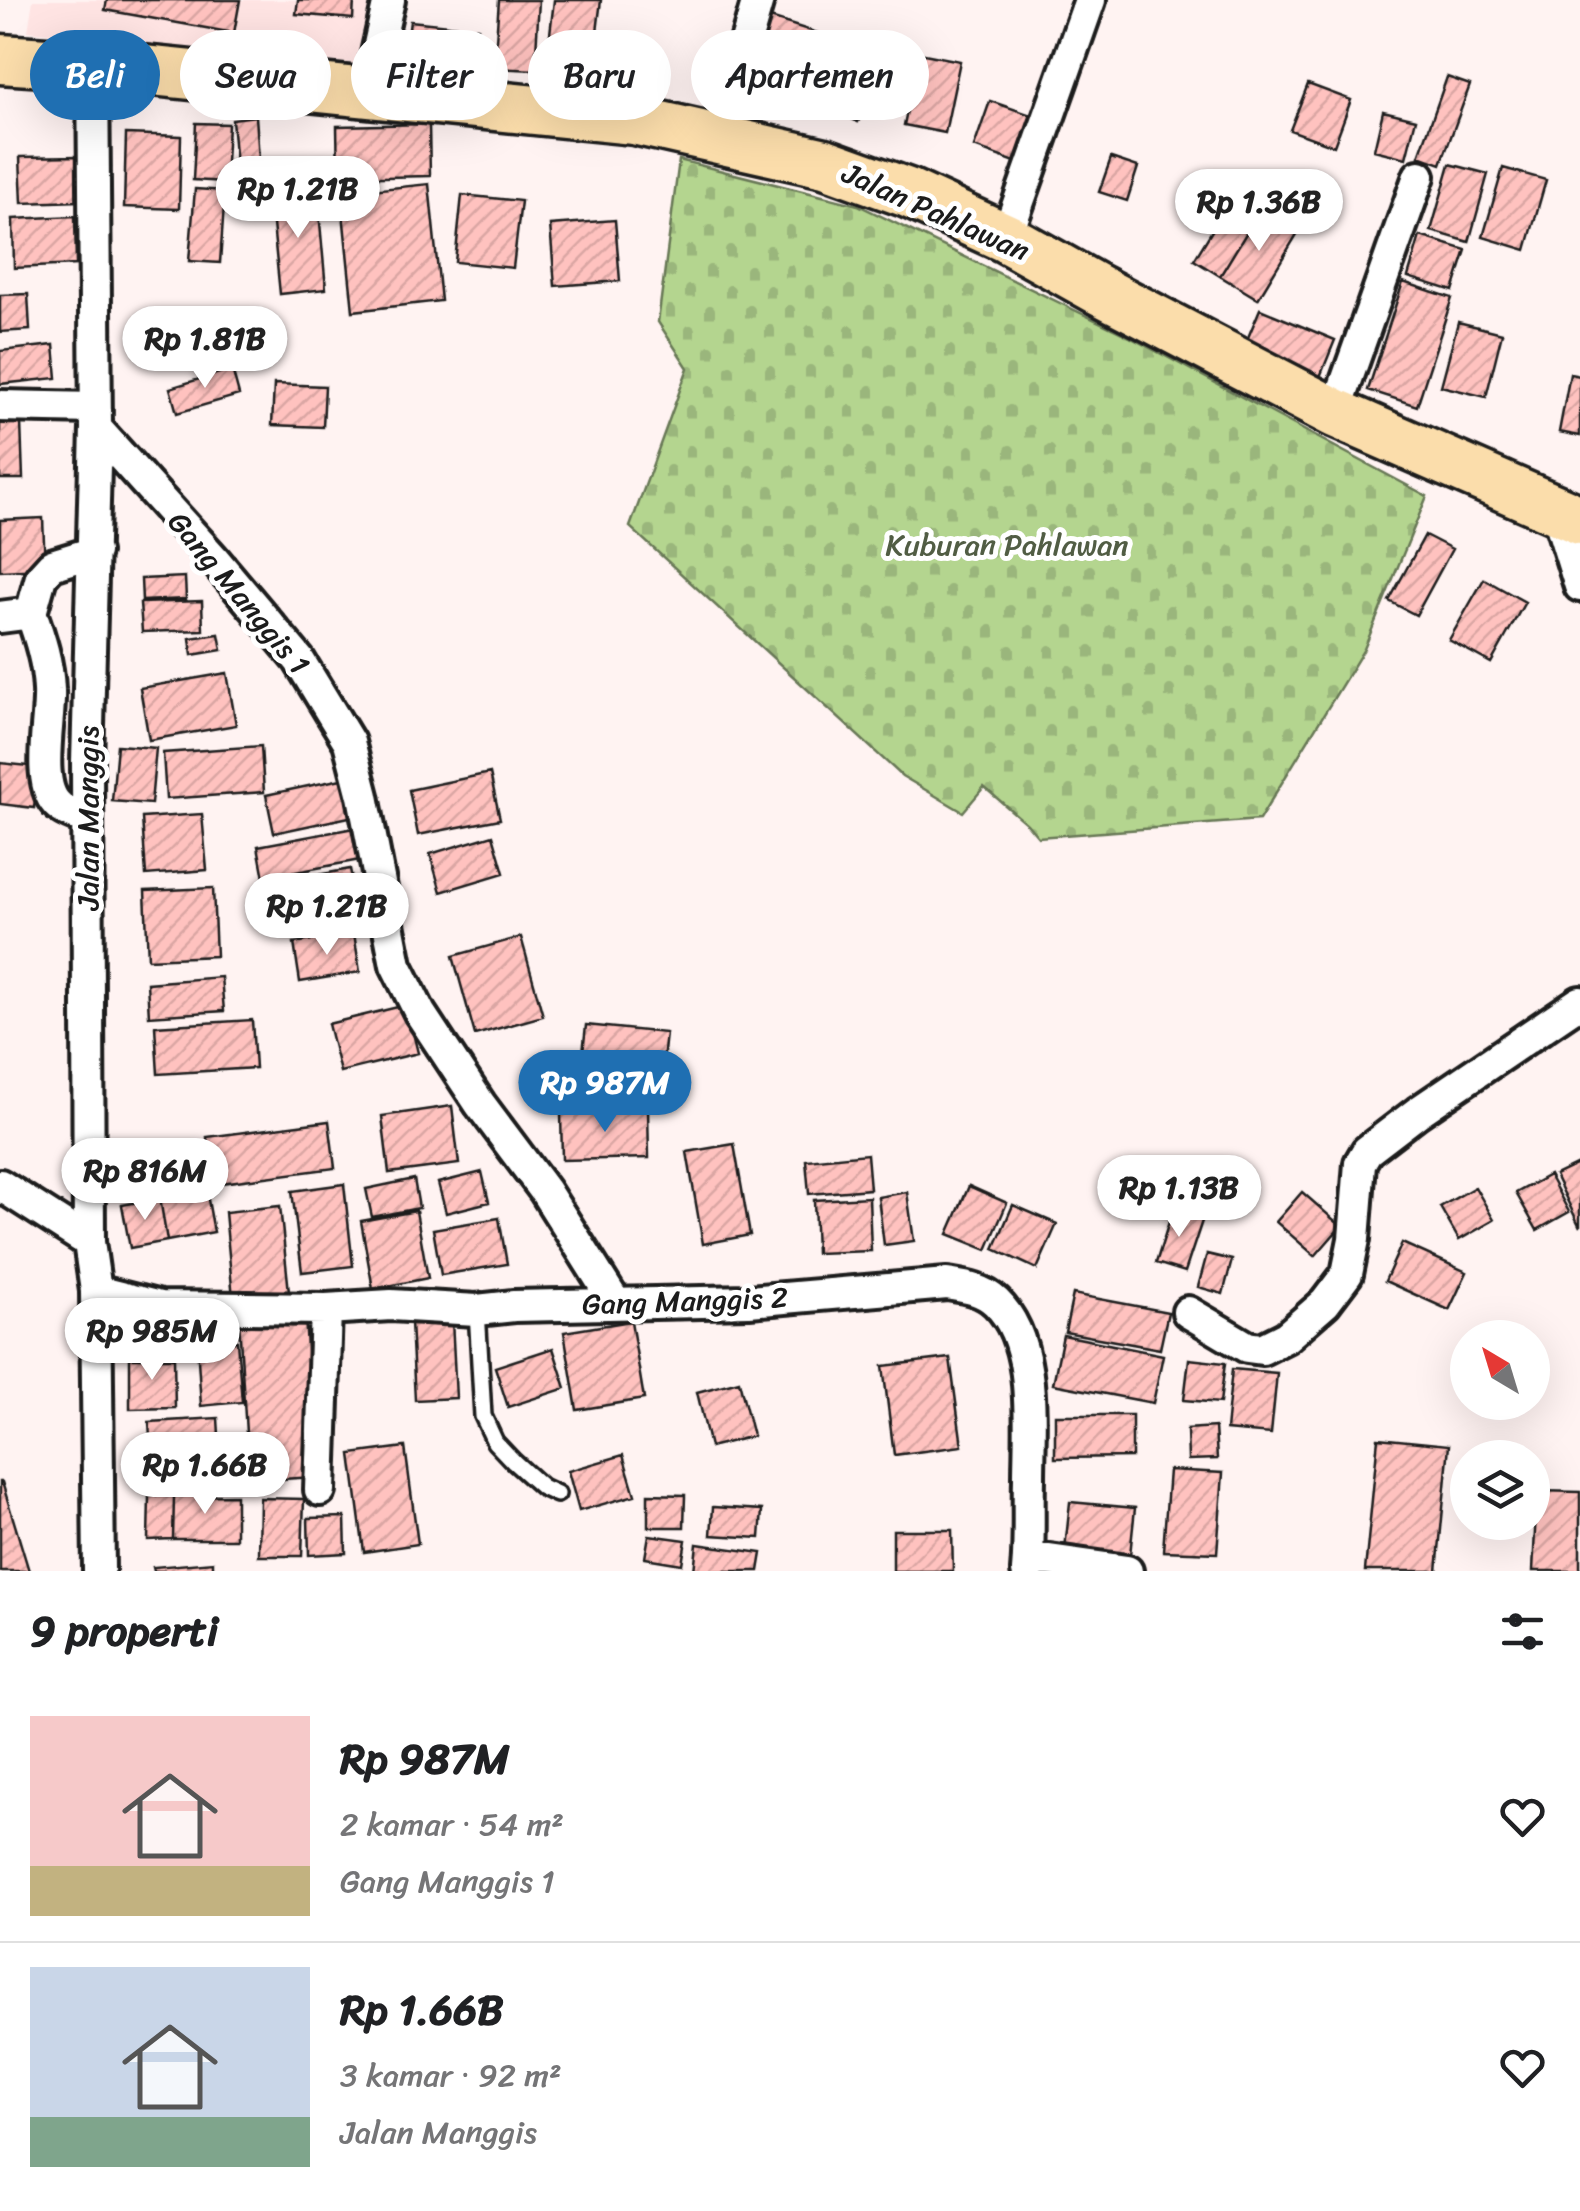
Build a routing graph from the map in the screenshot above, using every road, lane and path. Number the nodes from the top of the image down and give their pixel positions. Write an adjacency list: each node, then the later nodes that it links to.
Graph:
1 (388, 0): 4 (street)
2 (758, 0): 11 (street)
3 (1090, 0): 13 (street)
4 (382, 30)
5 (0, 59): 6 (main road, Jalan Pahlawan)
6 (30, 61)
7 (160, 72): 8 (main road, Jalan Pahlawan)
8 (351, 92)
9 (508, 108): 11 (main road, Jalan Pahlawan)
10 (93, 120): 16 (street, Jalan Manggis)
11 (718, 138): 13 (main road, Jalan Pahlawan)
12 (1419, 176): 15 (street)
13 (1006, 238): 15 (main road, Jalan Pahlawan)
14 (0, 406): 16 (street)
15 (1335, 412): 17 (main road, Jalan Pahlawan)
16 (96, 418): 18 (street, Jalan Manggis); 27 (street, Gang Manggis 1)
17 (1568, 514): 19 (street)
18 (94, 552): 20 (street); 22 (street, Jalan Manggis)
19 (1580, 586)
20 (32, 612): 21 (street); 22 (street)
21 (0, 617)
22 (88, 820): 25 (street, Jalan Manggis)
23 (1580, 1002): 30 (street)
24 (0, 1186): 25 (street)
25 (89, 1242): 26 (street, Jalan Manggis)
26 (96, 1291): 28 (street, Gang Manggis 2); 34 (street, Jalan Manggis)
27 (616, 1304): 29 (street, Gang Manggis 2); 33 (street, Gang Manggis 2)
28 (326, 1309): 29 (street, Gang Manggis 2); 31 (street)
29 (477, 1310): 32 (lane)
30 (1188, 1312)
31 (320, 1490)
32 (557, 1494)
33 (1027, 1564): 35 (street)
34 (99, 1571)
35 (1127, 1571)

